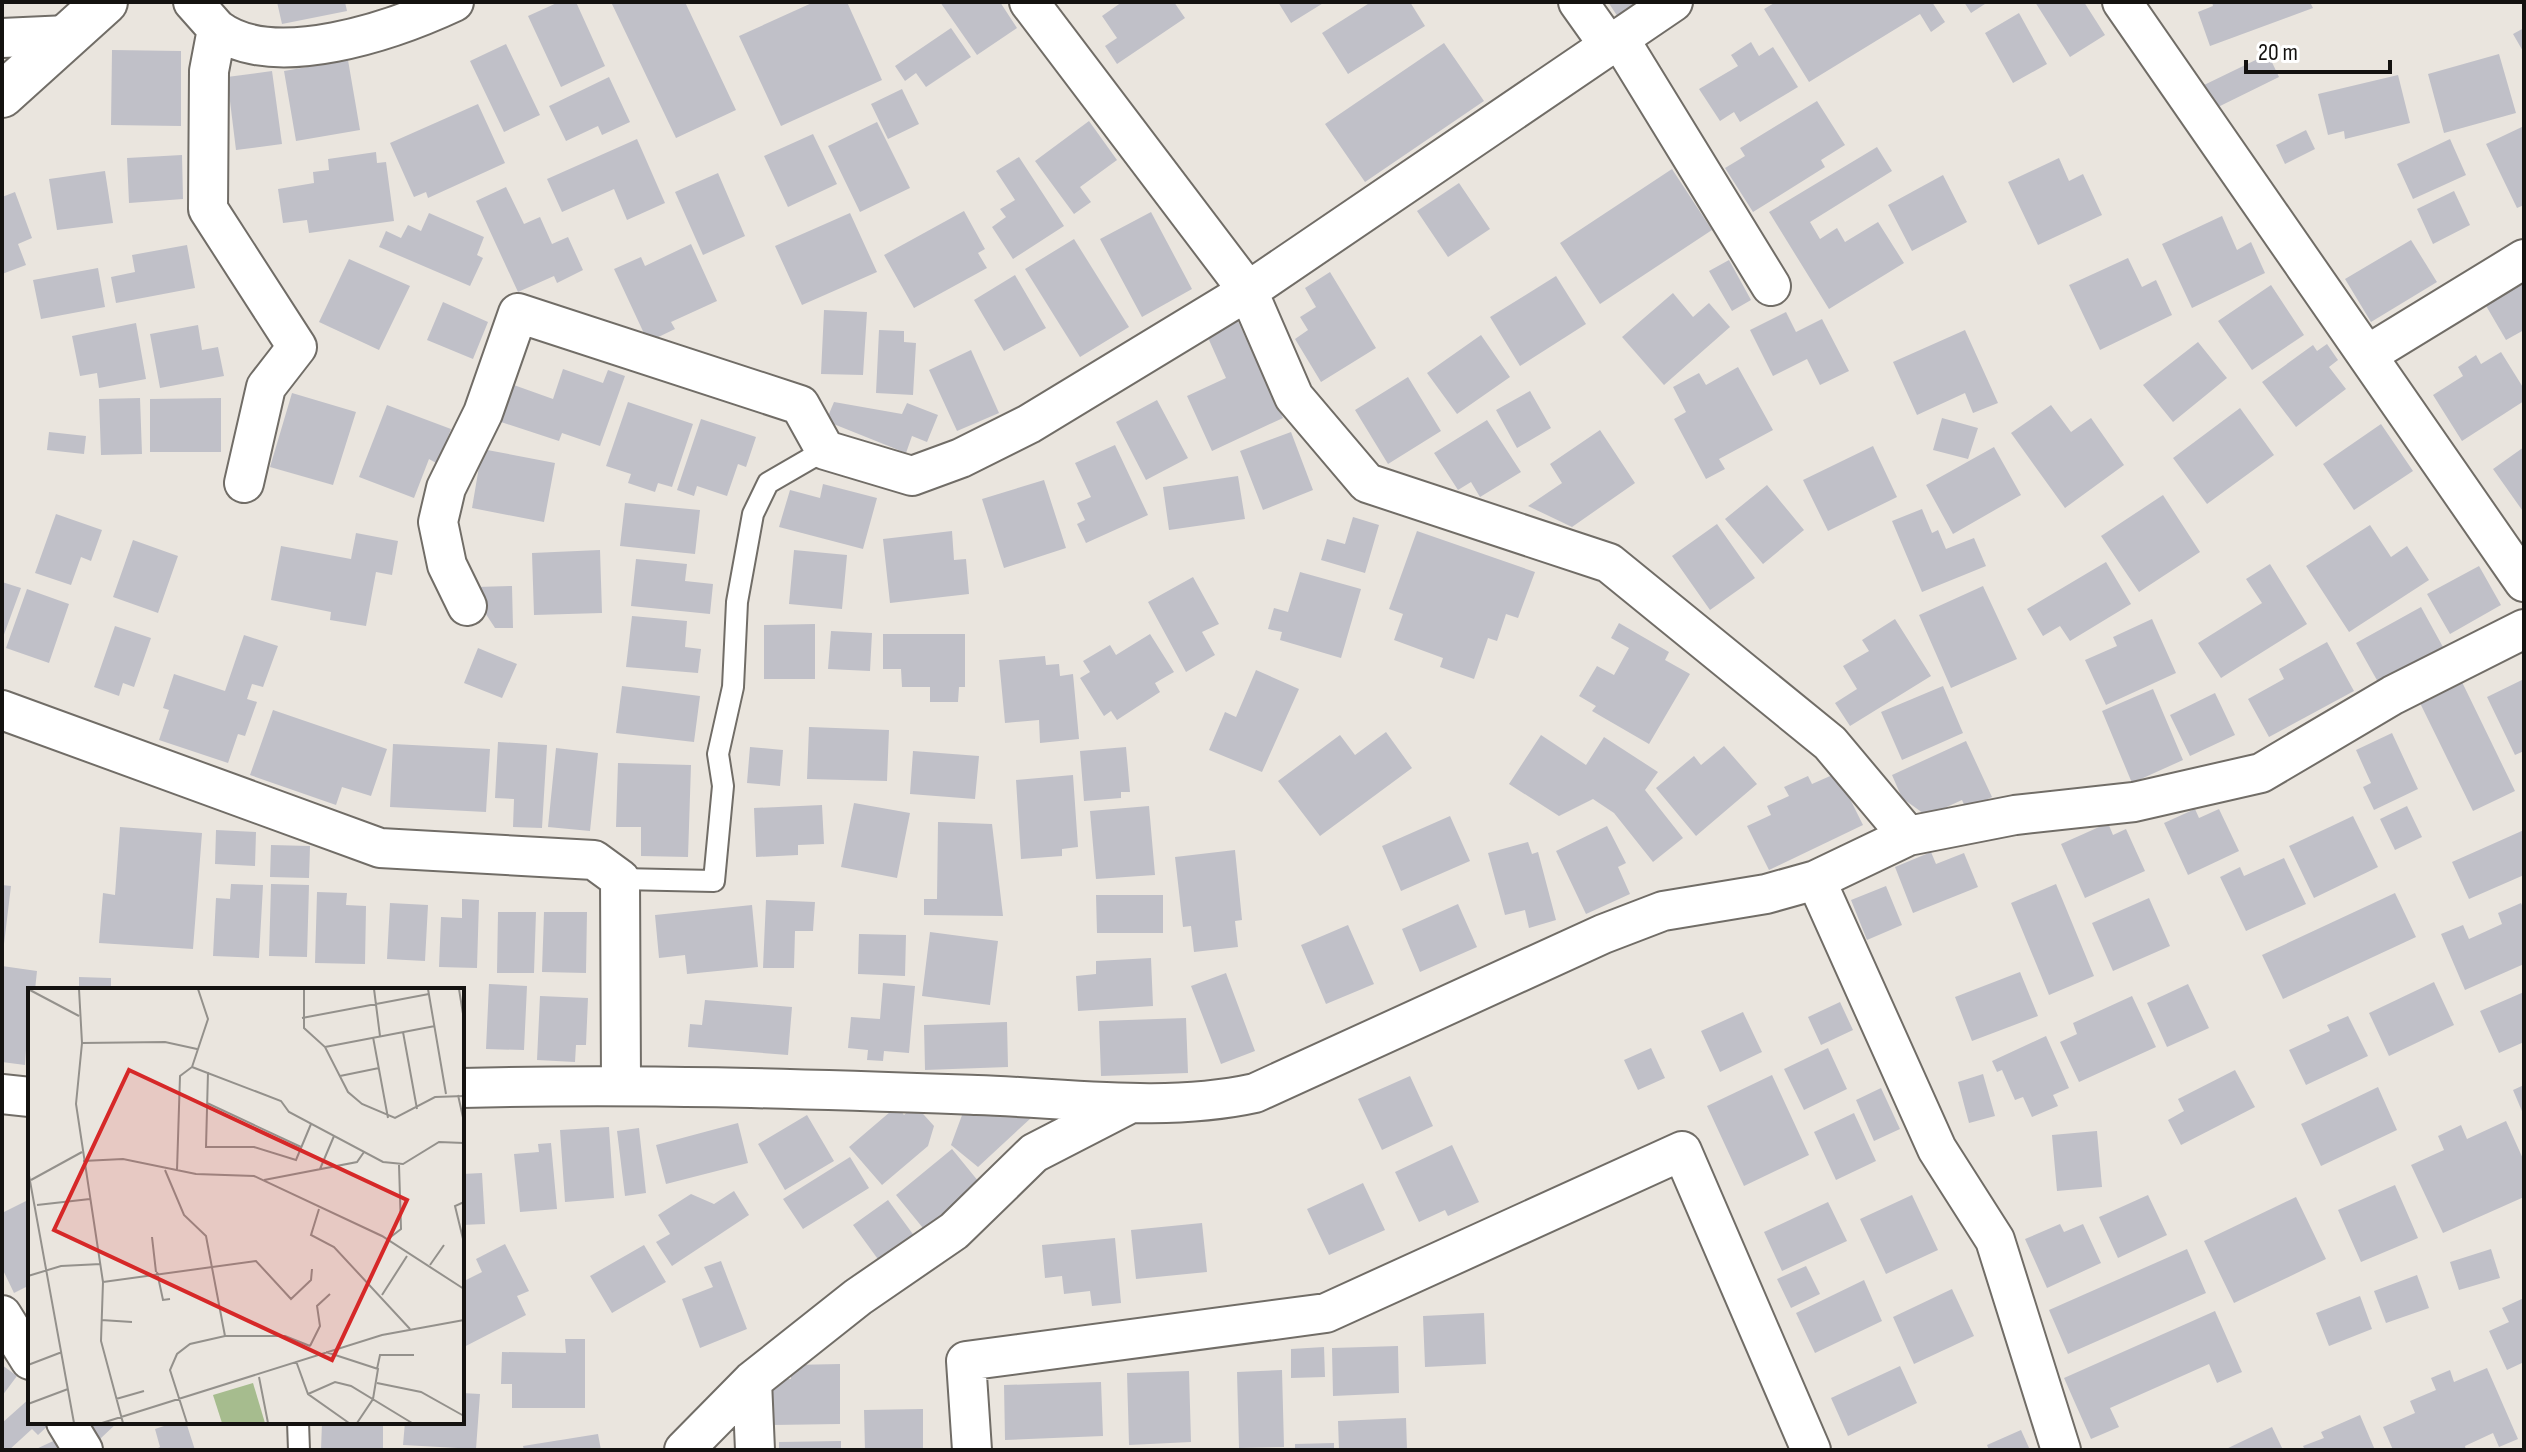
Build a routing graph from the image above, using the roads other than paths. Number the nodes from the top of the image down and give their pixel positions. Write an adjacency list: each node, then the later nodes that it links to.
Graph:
1 (105, 2): 8 (street)
2 (454, 2): 7 (street)
3 (1029, 2): 14 (street)
4 (1578, 2): 10 (street)
5 (1673, 2): 10 (street)
6 (2122, 2): 15 (street)
7 (205, 15): 17 (street)
8 (68, 35): 9 (street); 11 (street)
9 (2, 38)
10 (1615, 43): 13 (street); 14 (street)
11 (2, 95)
12 (2524, 259): 15 (street)
13 (1771, 286)
14 (1248, 291): 16 (street); 22 (street)
15 (2367, 355): 18 (street)
16 (825, 450): 19 (street); 23 (lane)
17 (244, 483)
18 (2524, 582)
19 (467, 606)
20 (2524, 629): 22 (street)
21 (2, 710): 23 (street)
22 (1908, 836): 24 (street)
23 (620, 879): 25 (street)
24 (1816, 880): 29 (street); 41 (street)
25 (621, 1084): 26 (street); 29 (street)
26 (464, 1088)
27 (2, 1094): 28 (street)
28 (28, 1097)
29 (1131, 1103): 32 (street)
30 (2, 1315): 31 (street)
31 (28, 1357)
32 (752, 1381): 37 (street); 38 (street)
33 (67, 1424): 35 (street)
34 (298, 1424): 36 (lane)
35 (83, 1450)
36 (299, 1450)
37 (684, 1450)
38 (755, 1450)
39 (972, 1450): 40 (street)
40 (1811, 1450)
41 (2061, 1450)

